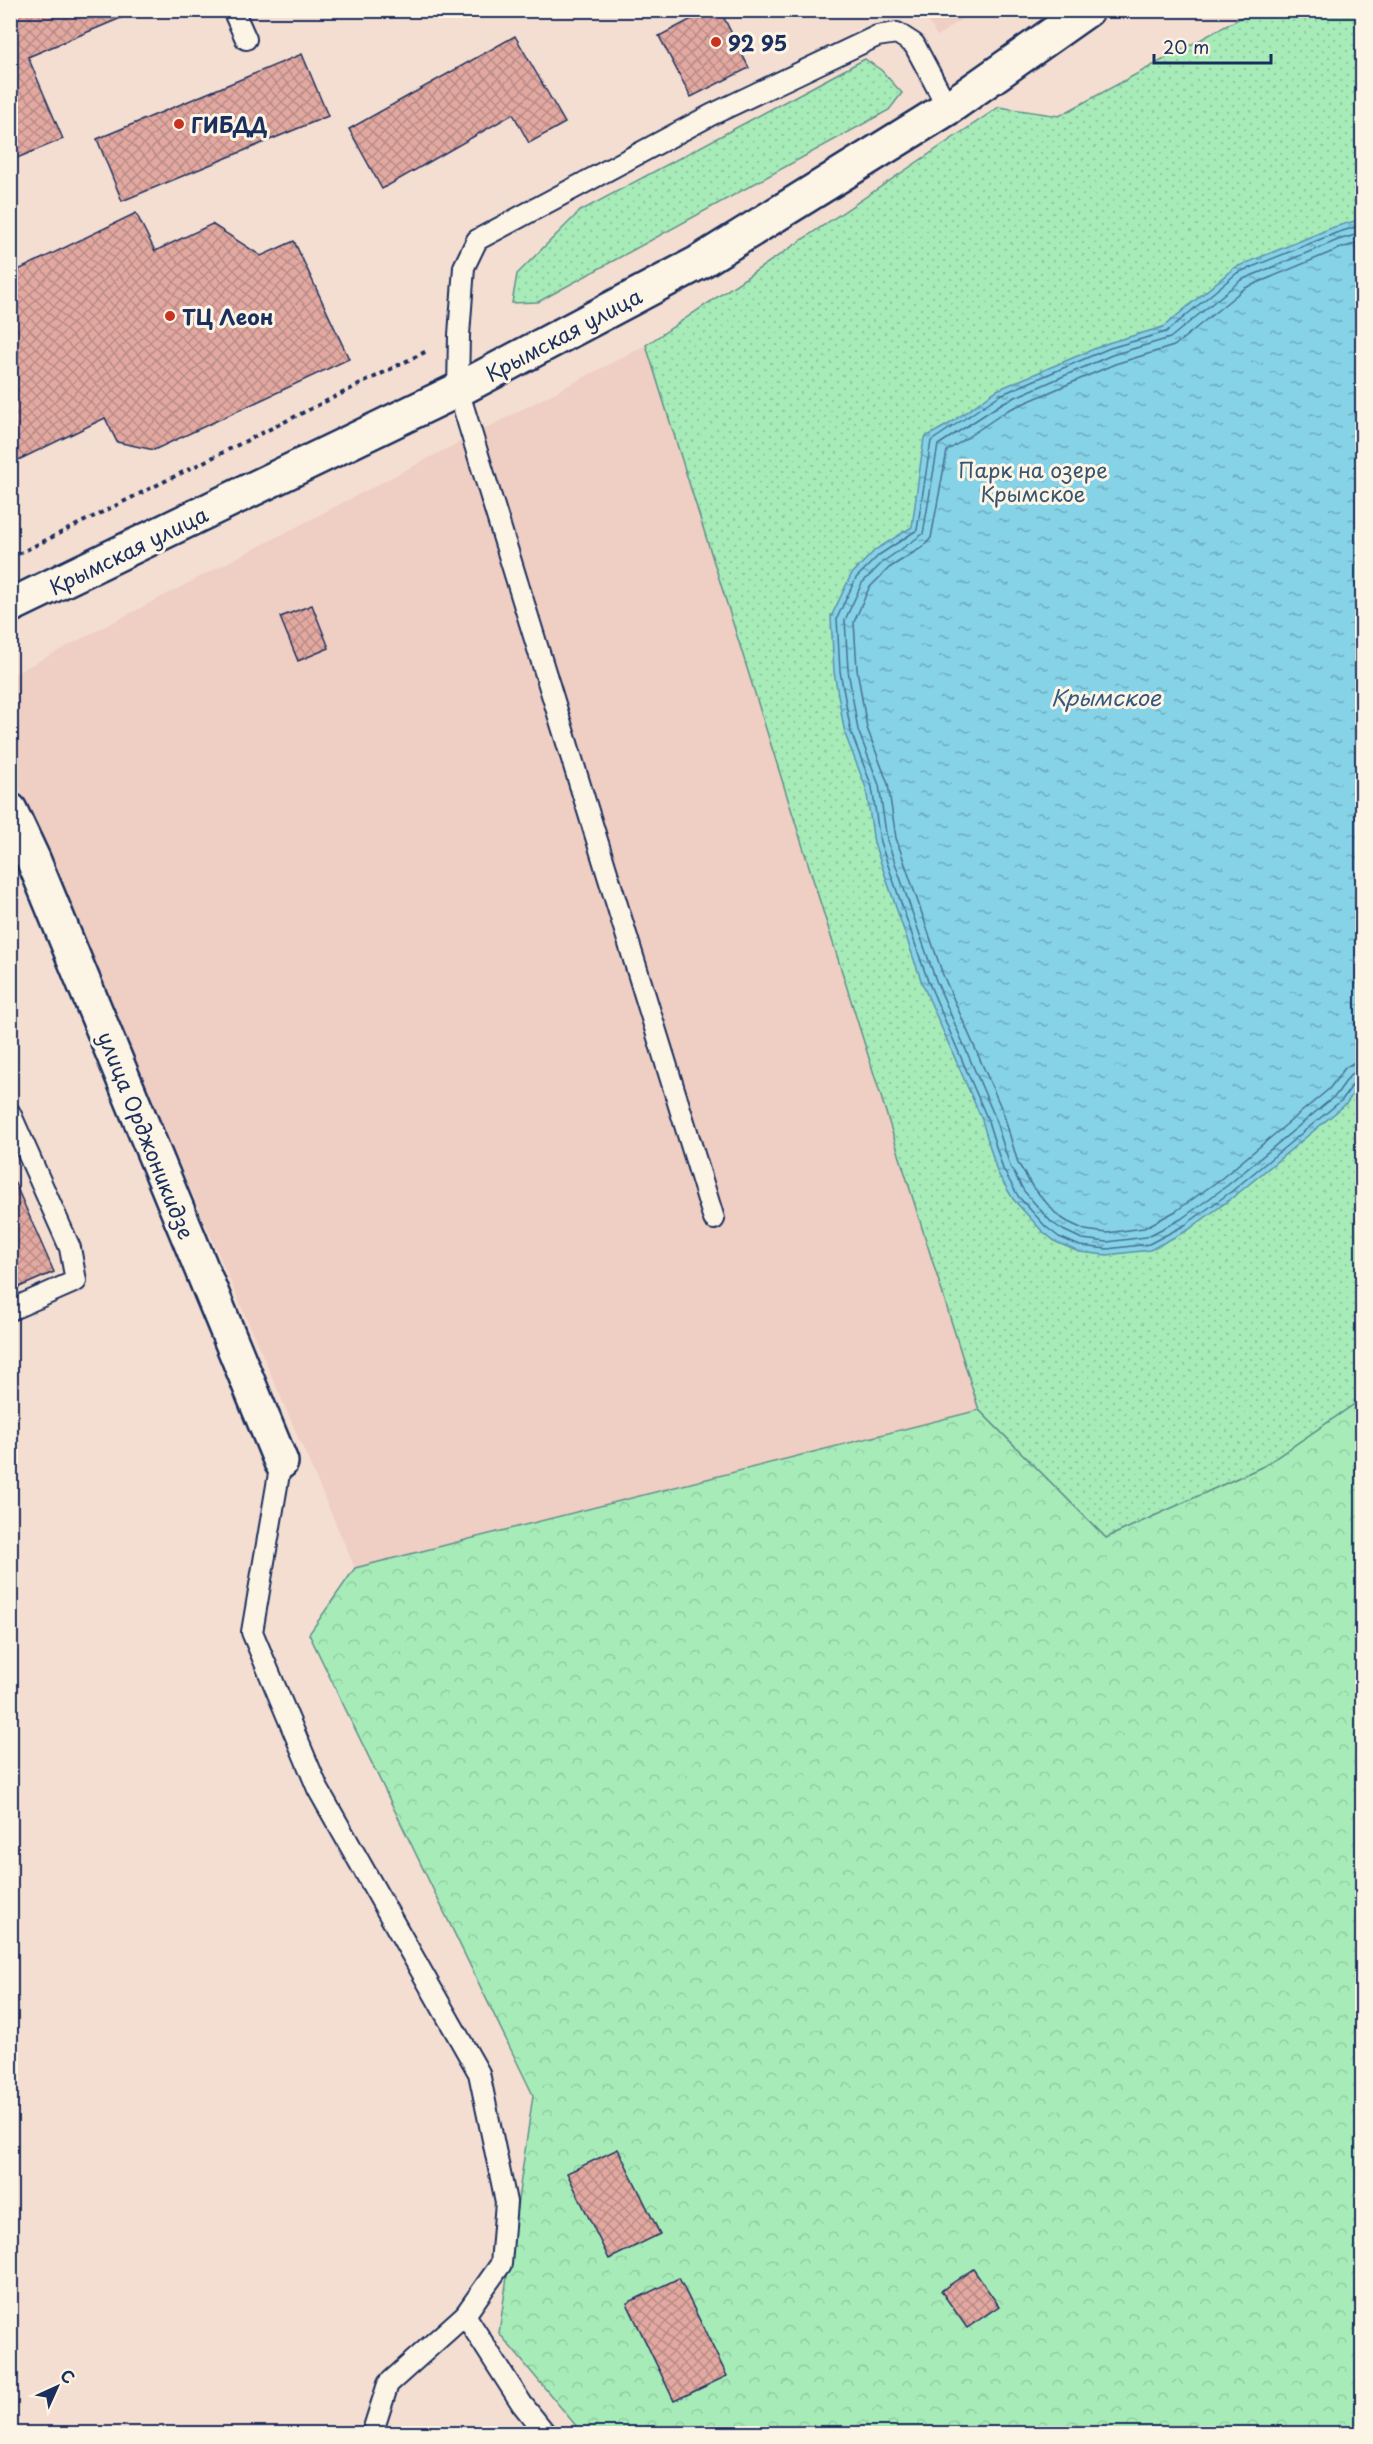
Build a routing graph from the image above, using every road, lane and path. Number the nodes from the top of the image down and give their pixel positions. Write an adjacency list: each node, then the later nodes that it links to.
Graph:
1 (233, 10): 3 (lane)
2 (1087, 10): 4 (main road, Крымская улица)
3 (246, 39)
4 (948, 108): 5 (lane); 6 (main road, Крымская улица)
5 (459, 335): 6 (lane); 7 (path)
6 (458, 390): 8 (main road, Крымская улица); 11 (lane)
7 (10, 558)
8 (10, 606)
9 (13, 824): 13 (main road, улица Орджоникидзе)
10 (10, 1113): 12 (lane)
11 (714, 1219)
12 (10, 1310)
13 (281, 1462): 14 (lane)
14 (465, 2315): 15 (lane); 16 (lane)
15 (372, 2433)
16 (546, 2433)

